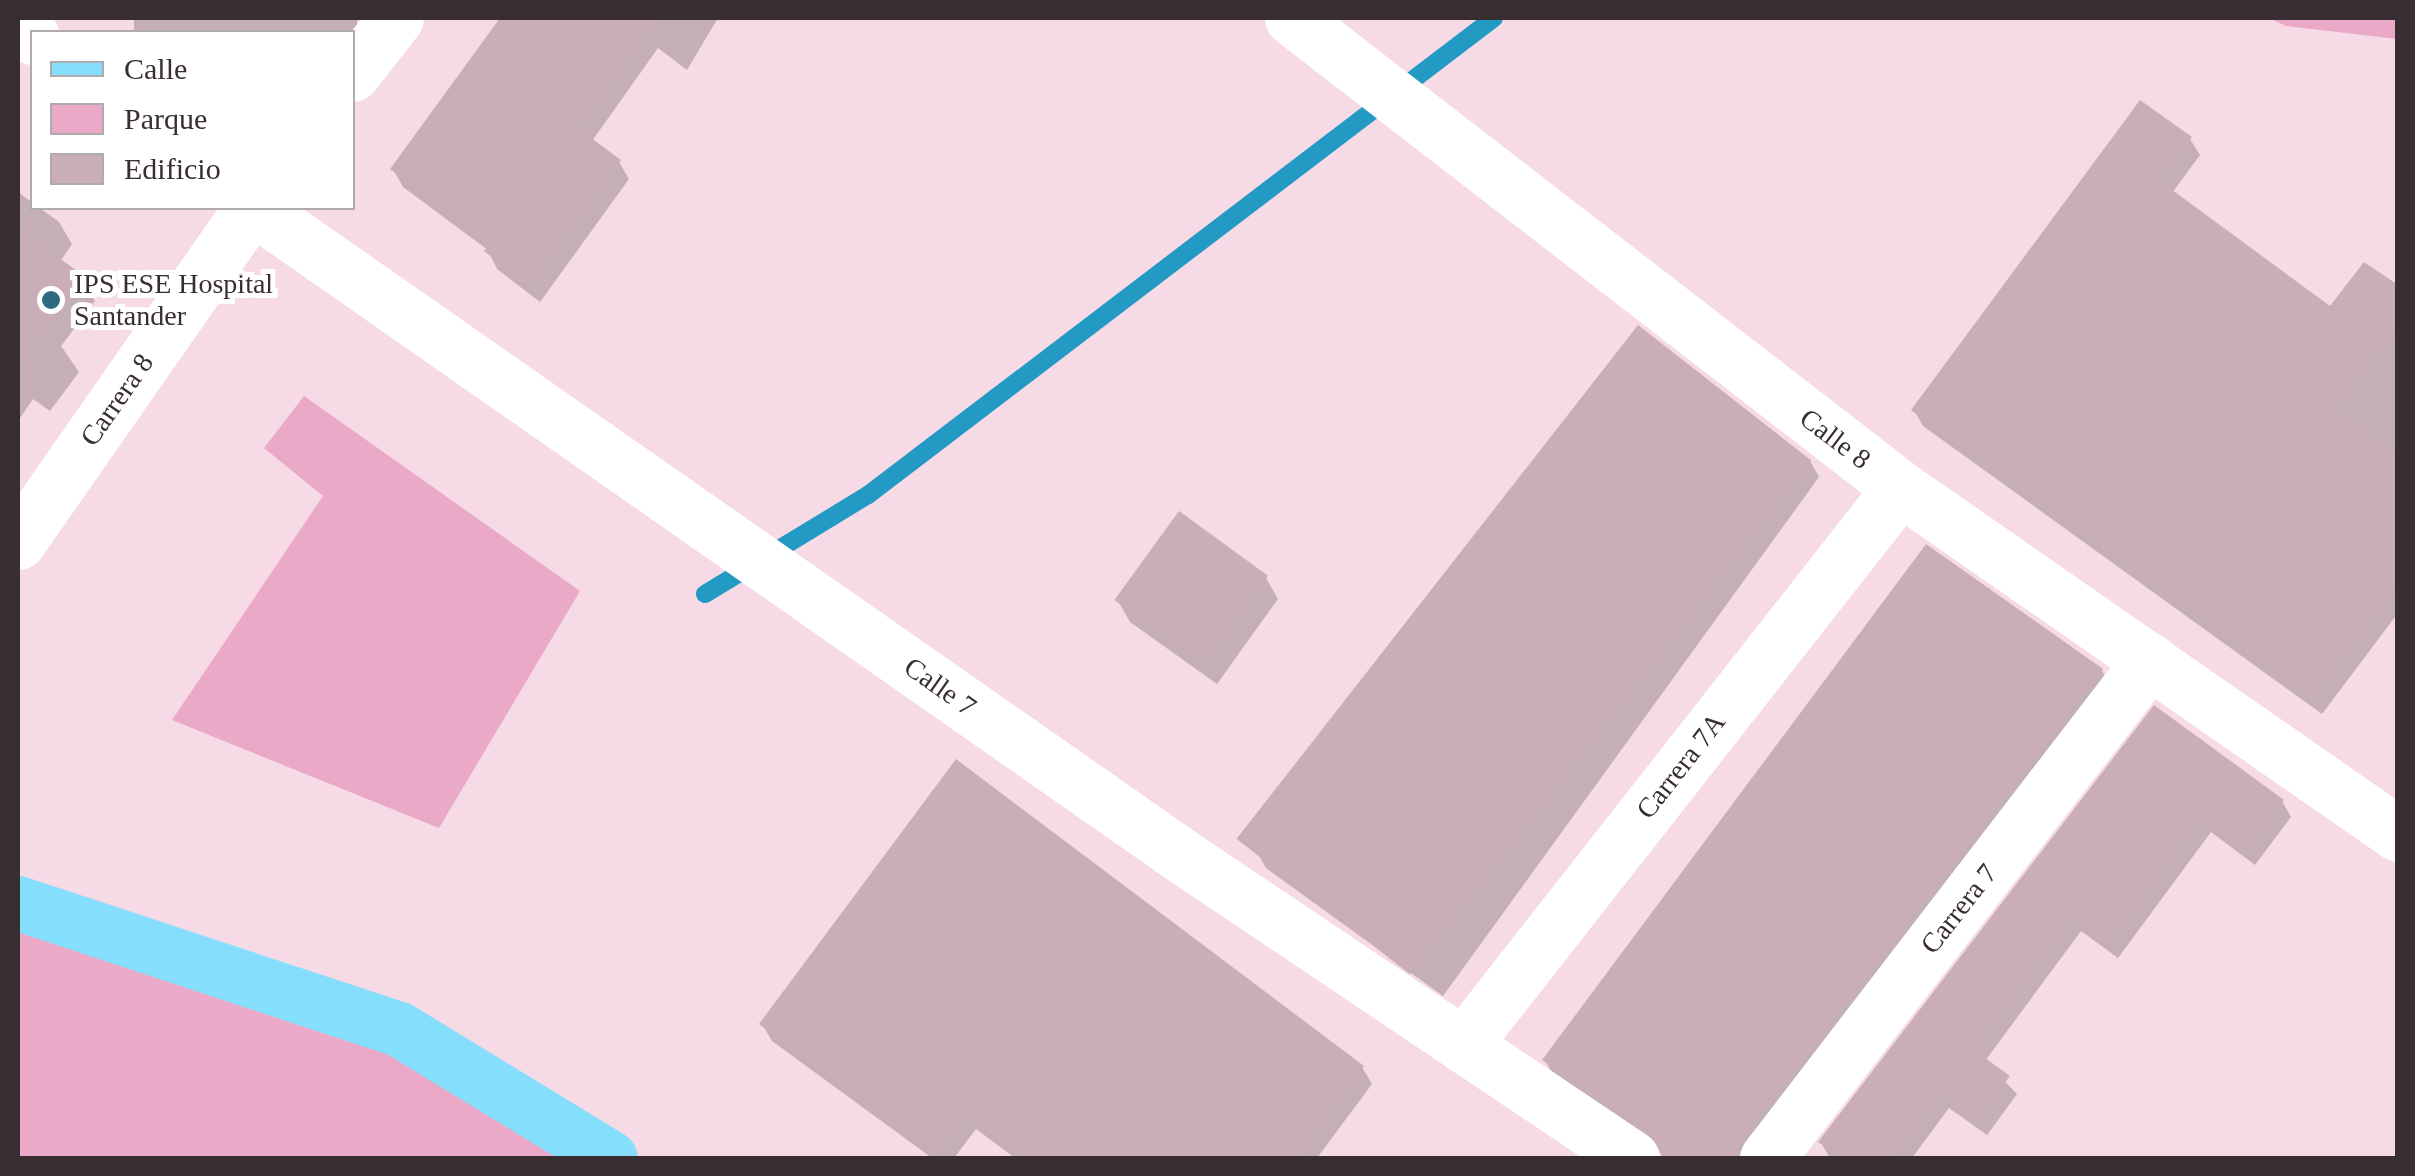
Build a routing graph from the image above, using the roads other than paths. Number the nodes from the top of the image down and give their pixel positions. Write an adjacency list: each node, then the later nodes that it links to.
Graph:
1 (396, 18): 3 (street)
2 (1292, 18): 6 (street, Calle 8)
3 (355, 70)
4 (251, 210): 7 (street, Carrera 8)
5 (255, 210): 11 (street, Calle 7)
6 (1900, 488): 8 (street, Calle 8); 11 (street, Carrera 7A)
7 (18, 542)
8 (2150, 660): 9 (street, Calle 8); 14 (street, Carrera 7)
9 (2398, 834)
10 (18, 903): 12 (main road)
11 (1462, 1045): 13 (street, Calle 7)
12 (610, 1158)
13 (1632, 1158)
14 (1768, 1158)

